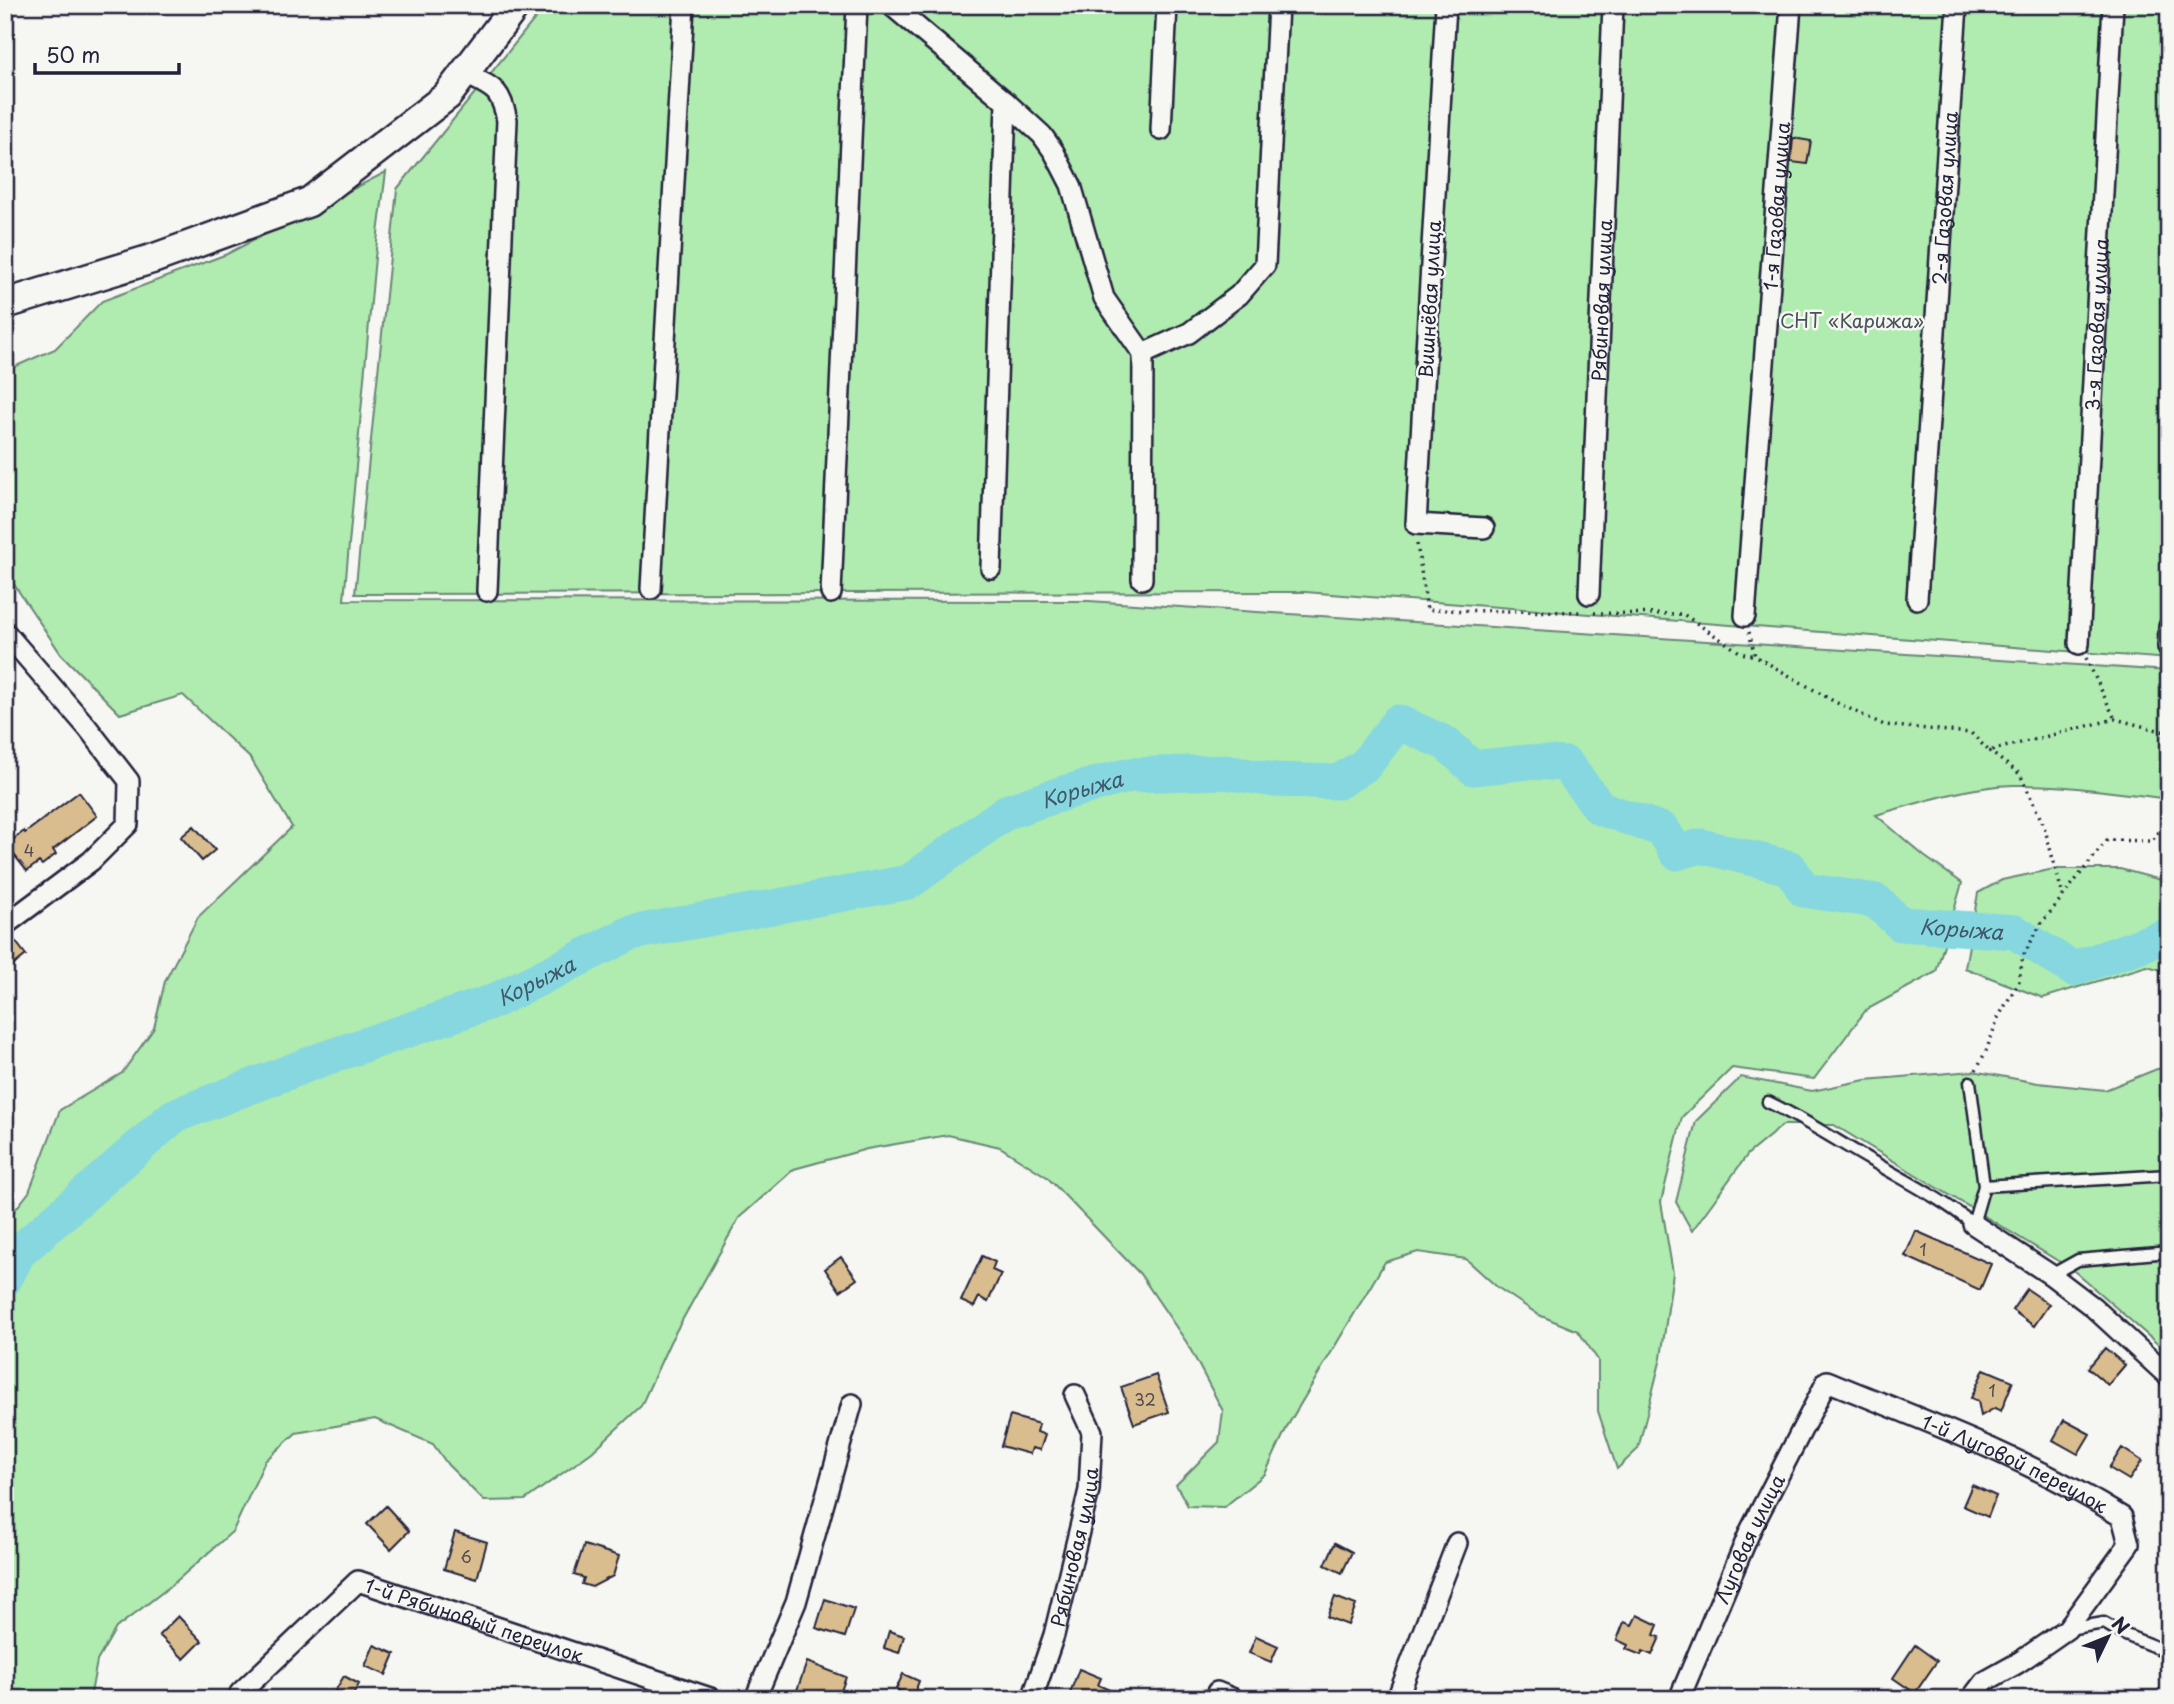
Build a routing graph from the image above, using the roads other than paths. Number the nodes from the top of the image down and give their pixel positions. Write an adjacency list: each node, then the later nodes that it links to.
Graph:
1 (516, 5): 12 (street)
2 (684, 5): 20 (street)
3 (857, 5): 22 (street)
4 (891, 5): 13 (street)
5 (1167, 5): 14 (street)
6 (1278, 5): 16 (street)
7 (1446, 5): 17 (street, Вишнёвая улица)
8 (1613, 5): 23 (street, Рябиновая улица)
9 (1791, 5): 25 (street, 1-я Газовая улица)
10 (1957, 5): 24 (street, 2-я Газовая улица)
11 (2113, 5): 28 (street, 3-я Газовая улица)
12 (464, 73): 15 (street); 21 (street)
13 (1006, 102): 16 (street); 18 (street)
14 (1161, 130)
15 (5, 304)
16 (1143, 354): 19 (street)
17 (1484, 528)
18 (991, 568)
19 (1142, 579)
20 (651, 589)
21 (487, 591)
22 (831, 593)
23 (1589, 594)
24 (1917, 599)
25 (1745, 616)
26 (2169, 627): 29 (street)
27 (5, 632): 30 (street)
28 (2079, 644)
29 (2168, 647)
30 (5, 925)
31 (1970, 1082): 34 (lane)
32 (1768, 1102): 35 (lane)
33 (2169, 1175): 34 (lane)
34 (1984, 1186): 35 (lane)
35 (1973, 1224): 37 (street)
36 (2169, 1252): 37 (lane)
37 (2051, 1275): 38 (street)
38 (2169, 1377)
39 (1826, 1381): 43 (street, 1-й Луговой переулок); 50 (street, Луговая улица)
40 (1075, 1395): 48 (street, Рябиновая улица)
41 (852, 1404): 47 (street)
42 (1457, 1544): 49 (street)
43 (2067, 1629): 44 (lane); 51 (street, 1-й Луговой переулок)
44 (2169, 1648)
45 (243, 1699): 46 (street, 1-й Рябиновый переулок)
46 (713, 1699)
47 (755, 1699)
48 (1032, 1699)
49 (1396, 1699)
50 (1679, 1699)
51 (1971, 1699)

